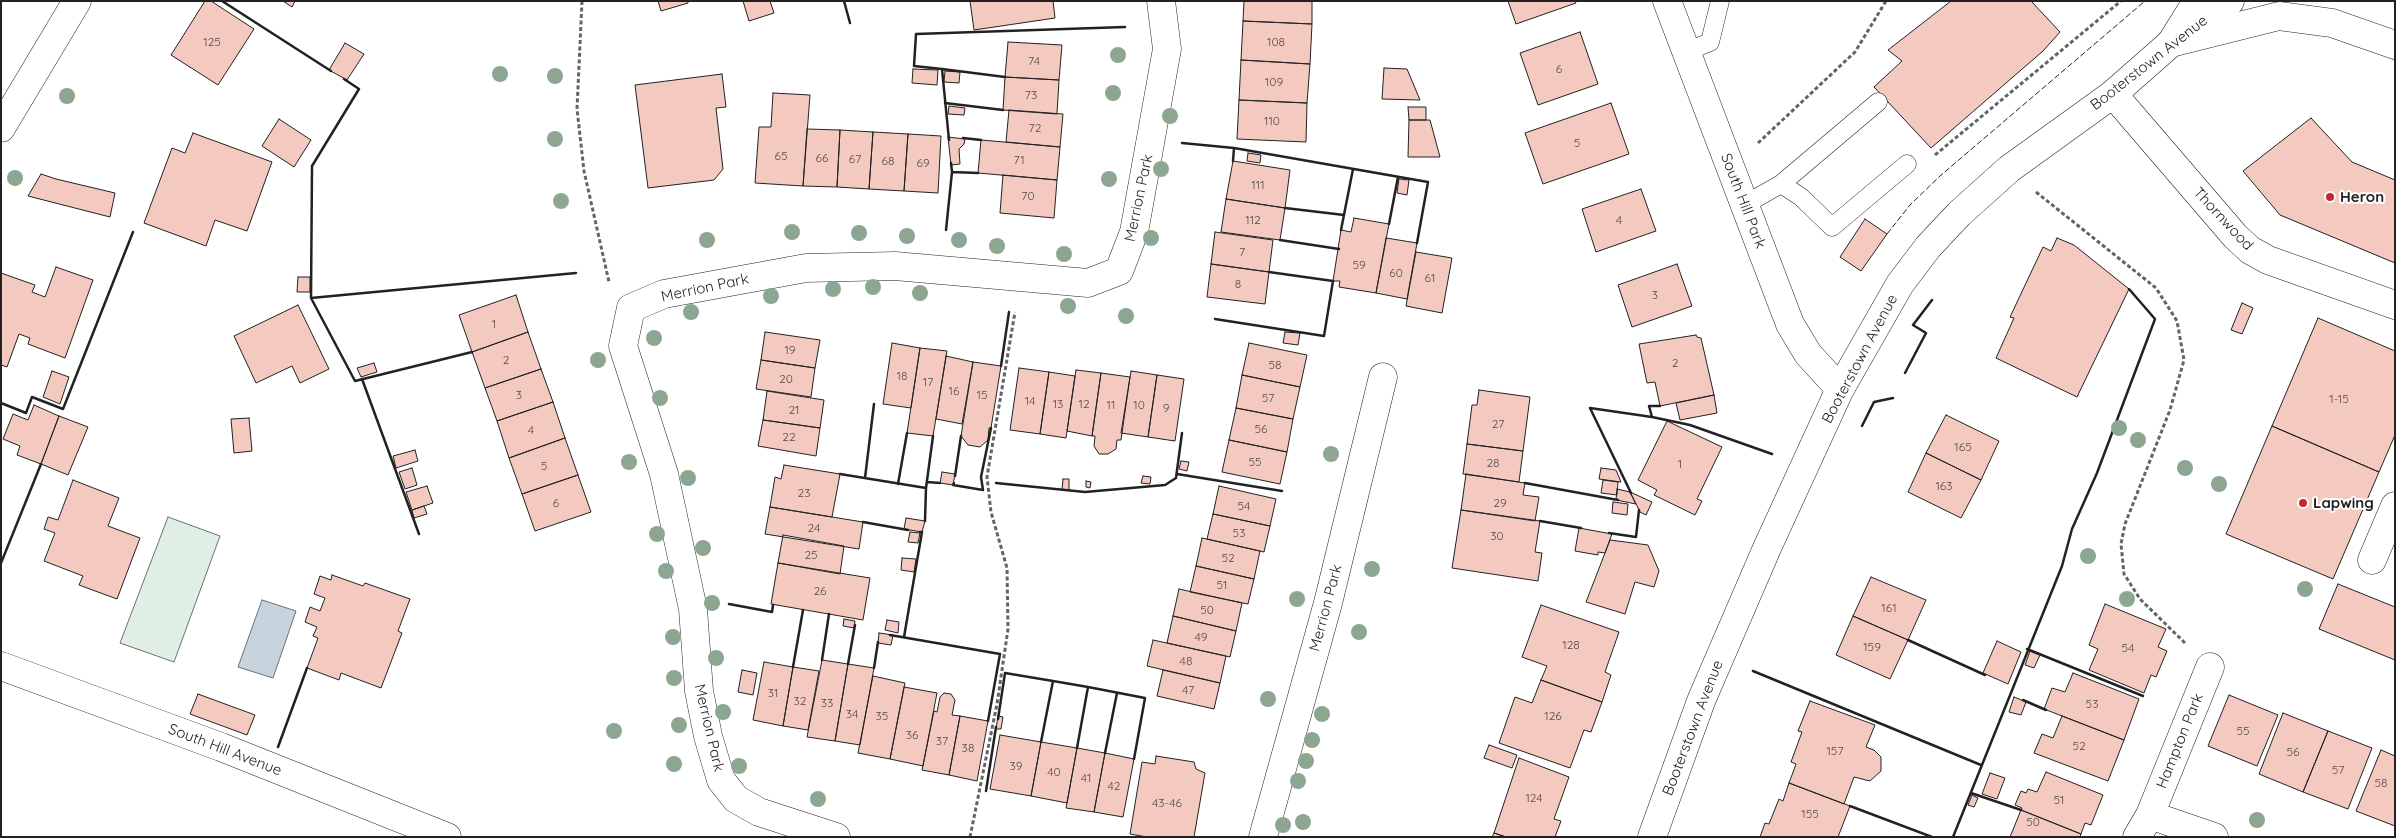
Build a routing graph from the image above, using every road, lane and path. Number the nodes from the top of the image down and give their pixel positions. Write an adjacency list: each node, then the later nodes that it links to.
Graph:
1 (77, 1): 15 (main road)
2 (582, 1): 23 (path)
3 (1161, 1): 21 (main road, Merrion Park)
4 (1667, 1): 12 (main road, South Hill Park)
5 (1720, 1): 12 (lane)
6 (1886, 1): 16 (path)
7 (2122, 1): 17 (path)
8 (2197, 1): 10 (main road)
9 (2230, 1): 10 (main road, Booterstown Avenue)
10 (2171, 43): 11 (main road); 13 (main road, Booterstown Avenue)
11 (2395, 46)
12 (1686, 52): 16 (main road, South Hill Park)
13 (2113, 94): 18 (main road, Booterstown Avenue); 22 (main road, Thornwood)
14 (1878, 102): 19 (lane)
15 (1, 128)
16 (1728, 161): 20 (main road, South Hill Park)
17 (1907, 164): 19 (lane)
18 (2009, 169): 25 (main road, Booterstown Avenue); 29 (path)
19 (1781, 184): 20 (lane)
20 (1744, 205): 25 (main road, South Hill Park)
21 (1021, 277): 23 (main road, Merrion Park); 33 (path)
22 (2395, 305)
23 (631, 308): 32 (main road, Merrion Park)
24 (1383, 377): 34 (main road, Merrion Park)
25 (1840, 389): 35 (main road, Booterstown Avenue)
26 (2395, 506): 27 (main road)
27 (2372, 560)
28 (1, 666): 31 (main road, South Hill Avenue)
29 (2210, 667): 30 (main road, Hampton Park)
30 (2143, 826): 36 (main road, Hampton Park)
31 (447, 837)
32 (836, 837)
33 (970, 837)
34 (1263, 837)
35 (1652, 837)
36 (2214, 837)

